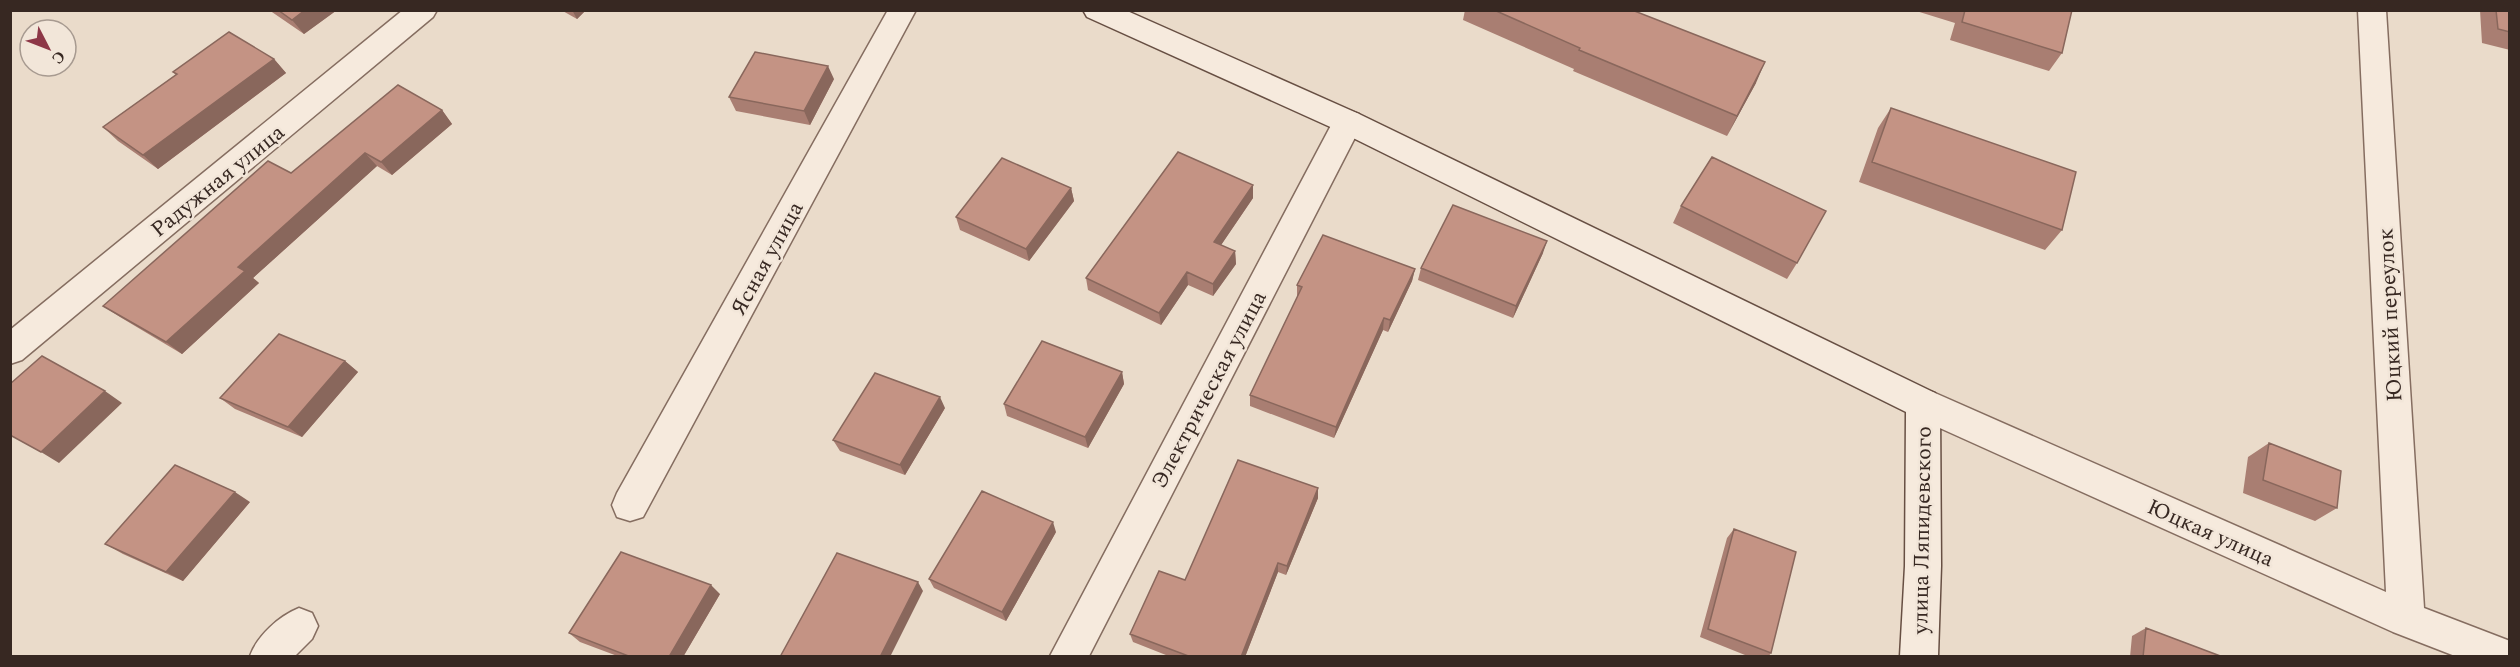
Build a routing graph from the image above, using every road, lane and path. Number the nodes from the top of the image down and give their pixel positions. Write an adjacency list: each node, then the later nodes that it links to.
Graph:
1 (423, 10): 6 (street, Радужная улица)
2 (902, 10): 8 (street, Ясная улица)
3 (1097, 10): 5 (street, Юцкая улица)
4 (2372, 10): 9 (street, Юцкий переулок)
5 (1348, 122): 7 (street, Юцкая улица); 12 (street, Электрическая улица)
6 (10, 350)
7 (1923, 404): 9 (street, Юцкая улица); 13 (street, улица Ляпидевского)
8 (630, 505)
9 (2406, 619): 14 (street, Юцкая улица)
10 (299, 626): 11 (street)
11 (269, 657)
12 (1069, 657)
13 (1919, 657)
14 (2500, 657)

